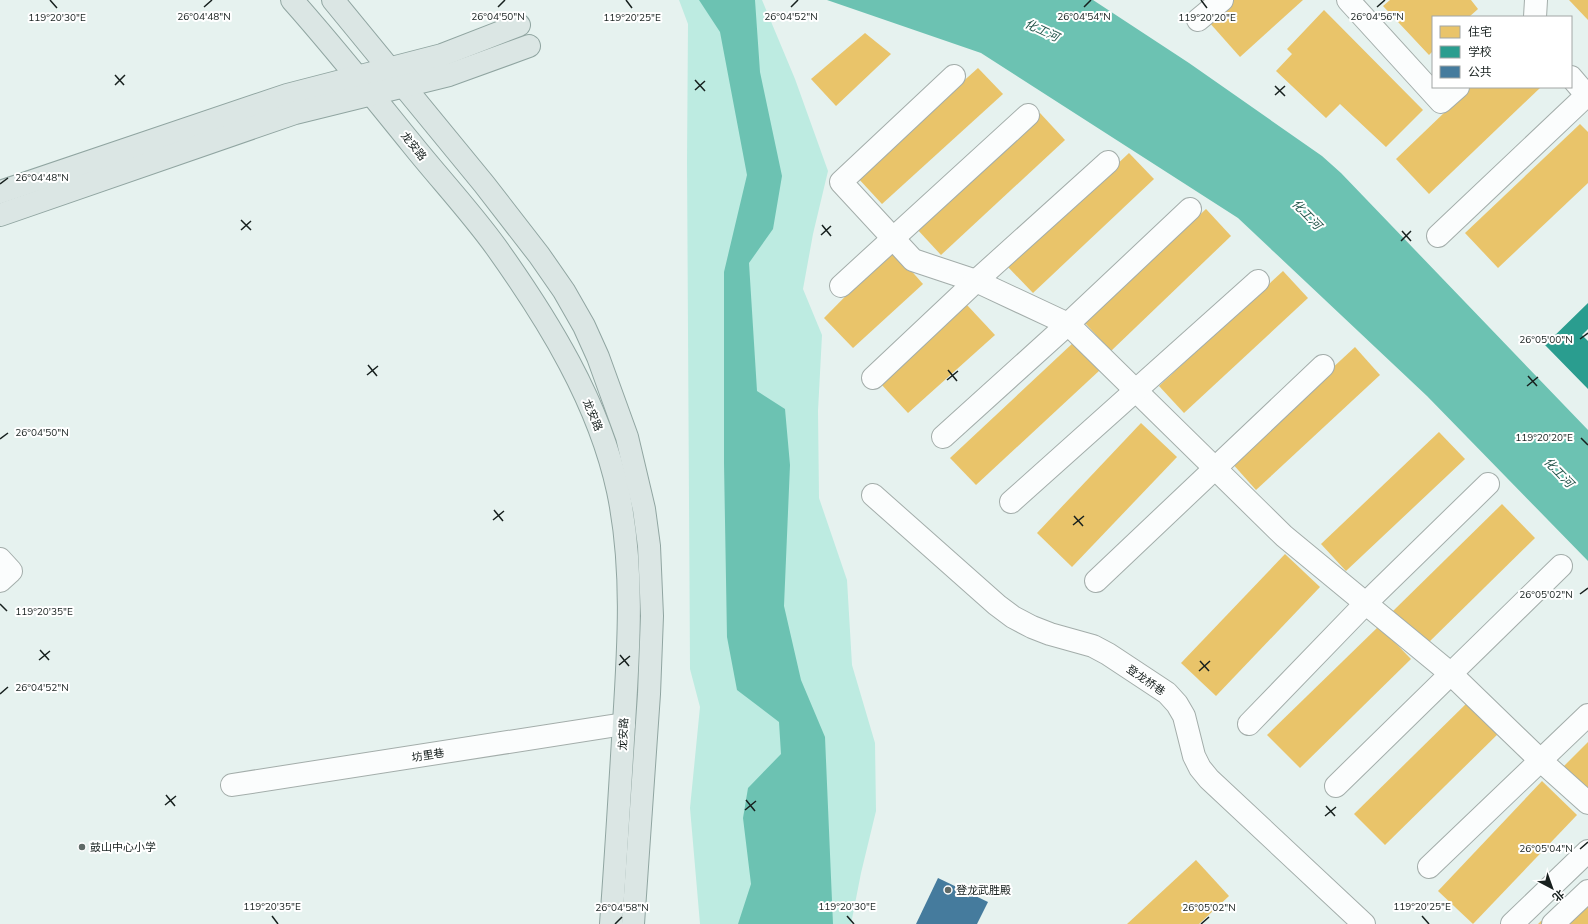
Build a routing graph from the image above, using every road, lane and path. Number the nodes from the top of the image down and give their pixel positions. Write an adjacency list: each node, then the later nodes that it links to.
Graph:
1 (292, 0): 11 (main road, 龙安路)
2 (333, 0): 9 (main road, 龙安路)
3 (1222, 0): 5 (street)
4 (1360, 4): 12 (street)
5 (1198, 20)
6 (519, 25): 9 (main road)
7 (529, 46): 9 (main road)
8 (954, 76): 20 (street)
9 (396, 77): 11 (main road); 48 (main road, 龙安路)
10 (1572, 79): 13 (street)
11 (364, 86): 16 (main road); 18 (main road); 38 (main road, 龙安路)
12 (1457, 88)
13 (1587, 96): 19 (street)
14 (1028, 115): 20 (street)
15 (1108, 162): 21 (street)
16 (0, 192)
17 (1190, 209): 24 (street)
18 (0, 215)
19 (1438, 236)
20 (893, 238): 21 (street); 23 (street)
21 (976, 281): 24 (street); 26 (street)
22 (1258, 281): 27 (street)
23 (841, 286)
24 (1068, 324): 27 (street); 28 (street)
25 (1323, 366): 29 (street)
26 (872, 378)
27 (1135, 391): 29 (street); 32 (street)
28 (943, 437)
29 (1215, 468): 34 (street); 35 (street)
30 (1488, 484): 35 (street)
31 (873, 495): 49 (street, 登龙桥巷)
32 (1011, 502)
33 (1561, 566): 36 (street)
34 (1096, 581)
35 (1366, 603): 36 (street); 39 (street)
36 (1450, 673): 40 (street); 42 (street)
37 (1588, 715): 40 (street)
38 (624, 724): 41 (street, 坊里巷); 47 (main road, 龙安路)
39 (1249, 724)
40 (1540, 760): 43 (street); 45 (street)
41 (232, 785)
42 (1336, 786)
43 (1588, 803)
44 (1588, 850): 50 (street)
45 (1429, 867)
46 (1588, 891): 51 (street)
47 (611, 924)
48 (633, 924)
49 (1364, 924)
50 (1512, 924)
51 (1553, 924)

